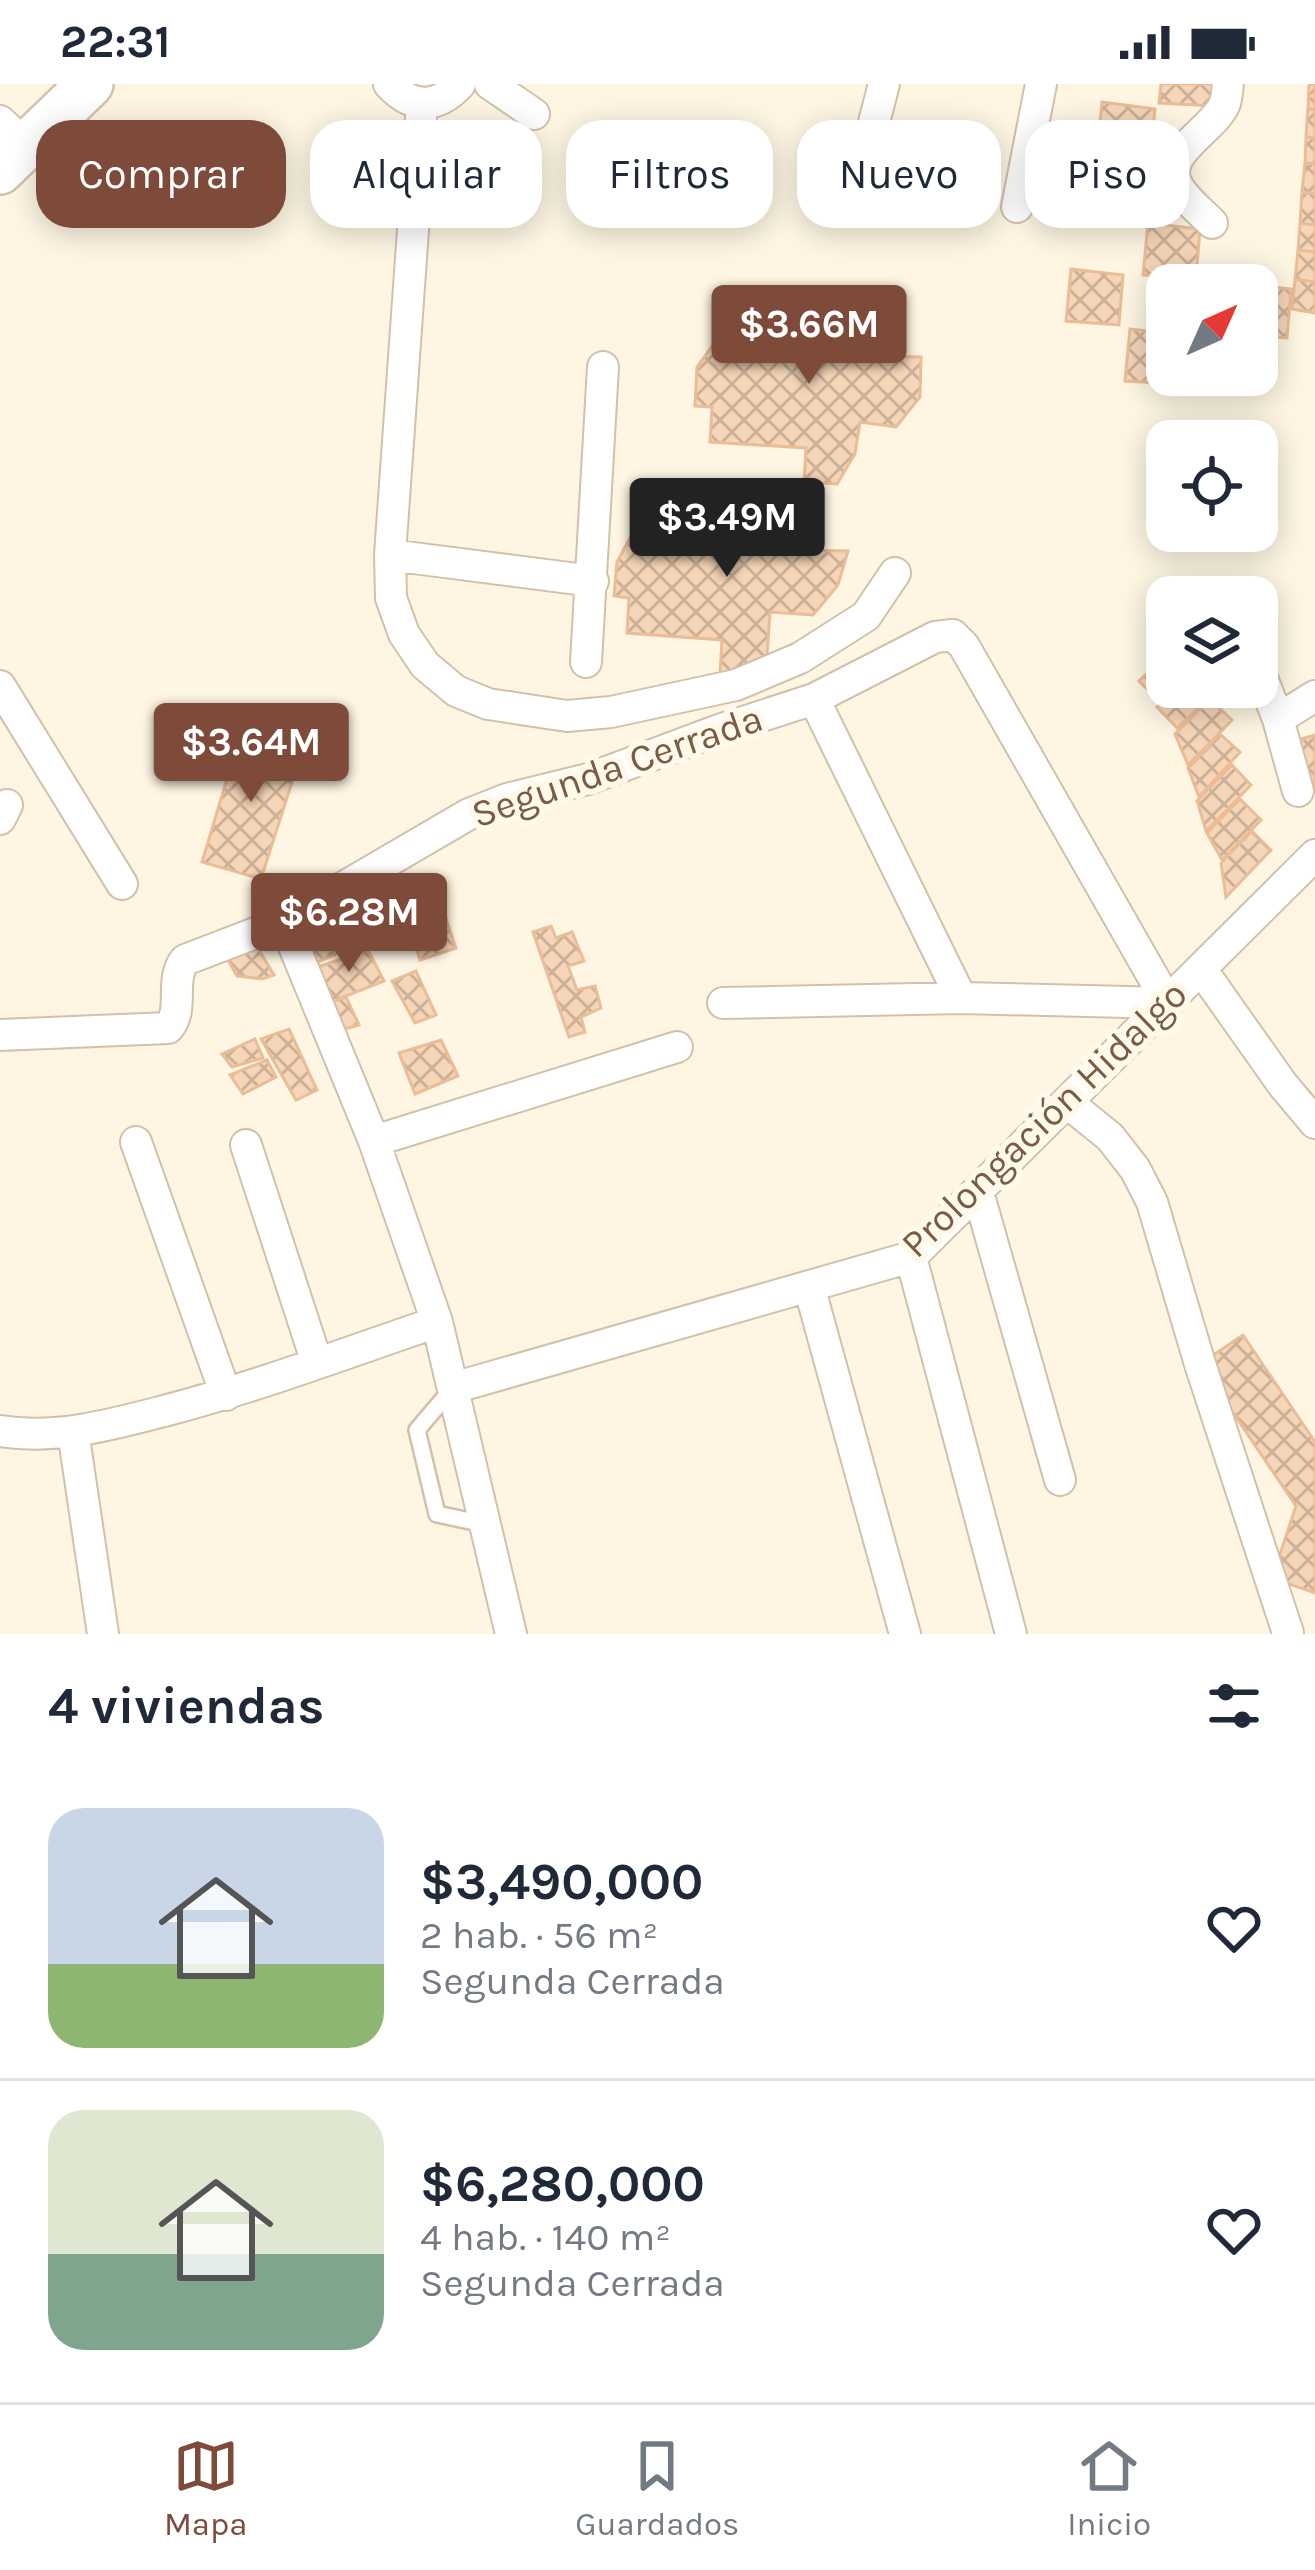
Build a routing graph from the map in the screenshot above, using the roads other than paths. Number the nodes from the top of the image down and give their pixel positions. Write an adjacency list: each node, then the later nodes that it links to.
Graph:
1 (90, 84): 11 (main road)
2 (389, 84): 8 (street)
3 (460, 84): 8 (street)
4 (490, 84): 9 (street)
5 (884, 84): 10 (street)
6 (1041, 84): 12 (street)
7 (1228, 84): 13 (street)
8 (422, 104): 15 (street)
9 (534, 114)
10 (875, 120)
11 (9, 146)
12 (1017, 207)
13 (1212, 223)
14 (603, 367): 17 (street)
15 (390, 556): 16 (street); 17 (street)
16 (895, 573)
17 (592, 581): 18 (street)
18 (586, 662)
19 (0, 686): 26 (street)
20 (1315, 696): 23 (street)
21 (814, 699): 27 (street, Segunda Cerrada); 29 (street); 31 (street, Segunda Cerrada)
22 (1274, 708): 23 (street)
23 (1278, 719): 24 (street)
24 (1298, 791)
25 (1309, 874): 28 (street, Prolongación Hidalgo)
26 (122, 884)
27 (284, 922): 32 (street, Segunda Cerrada); 36 (street)
28 (1201, 969): 31 (street, Prolongación Hidalgo); 35 (street)
29 (961, 998): 30 (street); 31 (street)
30 (723, 1003)
31 (1168, 1003): 34 (street, Prolongación Hidalgo)
32 (0, 1035)
33 (677, 1047): 36 (street)
34 (1068, 1103): 39 (street, Prolongación Hidalgo); 54 (street)
35 (1315, 1123)
36 (374, 1141): 42 (street)
37 (136, 1142): 45 (street)
38 (245, 1144): 43 (street)
39 (978, 1192): 40 (street, Prolongación Hidalgo); 48 (street)
40 (911, 1257): 41 (street, Prolongación Hidalgo); 53 (street)
41 (809, 1286): 44 (street, Prolongación Hidalgo); 52 (street)
42 (436, 1322): 43 (street); 44 (street)
43 (317, 1363): 45 (street)
44 (453, 1388): 49 (street); 49 (lane)
45 (226, 1395): 47 (street)
46 (0, 1431): 47 (street)
47 (73, 1432): 50 (street)
48 (1060, 1480)
49 (486, 1524): 51 (street)
50 (103, 1634)
51 (511, 1634)
52 (905, 1634)
53 (1011, 1634)
54 (1288, 1634)

